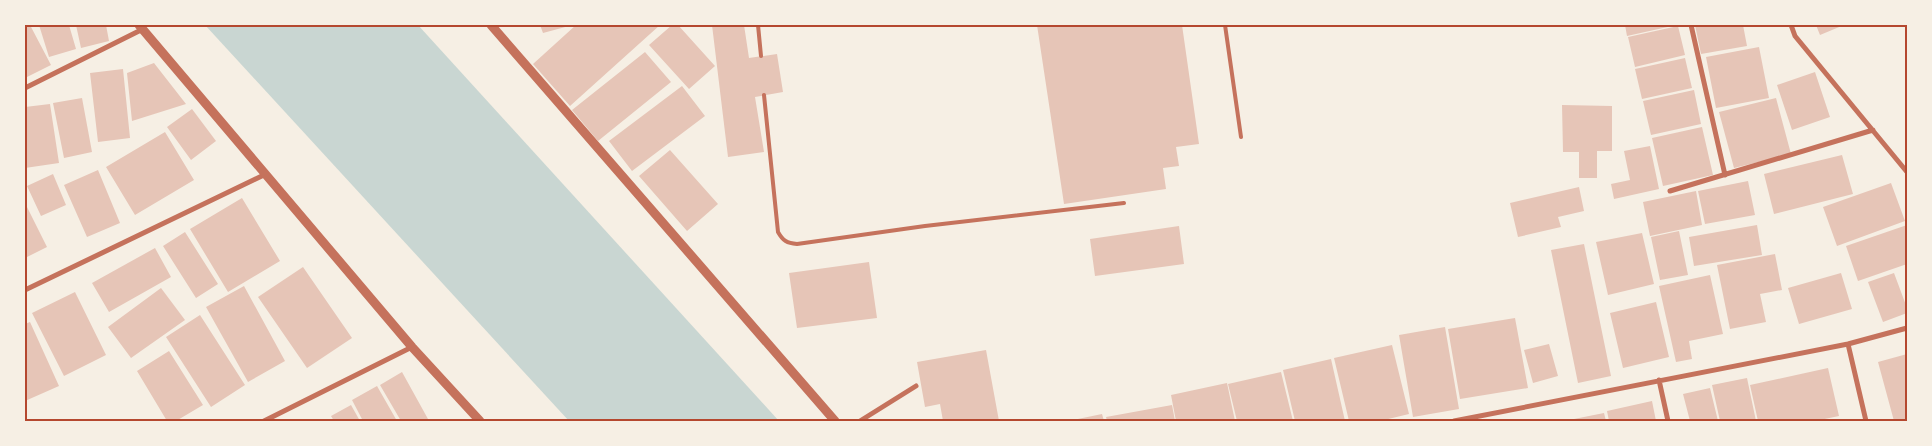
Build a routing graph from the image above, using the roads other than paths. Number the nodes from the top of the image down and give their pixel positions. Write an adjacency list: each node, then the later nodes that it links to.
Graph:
1 (491, 25): 25 (street)
2 (758, 25): 7 (lane)
3 (1225, 25): 11 (lane)
4 (1691, 25): 14 (street)
5 (1791, 25): 10 (street)
6 (141, 27): 8 (street); 13 (street)
7 (761, 56)
8 (25, 88)
9 (764, 95): 16 (lane)
10 (1873, 130): 12 (street); 14 (street)
11 (1241, 137)
12 (1907, 172)
13 (266, 174): 17 (street); 20 (street)
14 (1725, 176): 15 (street)
15 (1670, 191)
16 (1124, 203)
17 (25, 290)
18 (1907, 328): 19 (street)
19 (1848, 344): 21 (street); 29 (street)
20 (412, 347): 23 (street); 24 (street)
21 (1659, 380): 27 (street); 28 (street)
22 (916, 386): 26 (street)
23 (264, 421)
24 (480, 421)
25 (835, 421)
26 (860, 421)
27 (1454, 421)
28 (1668, 421)
29 (1866, 421)

